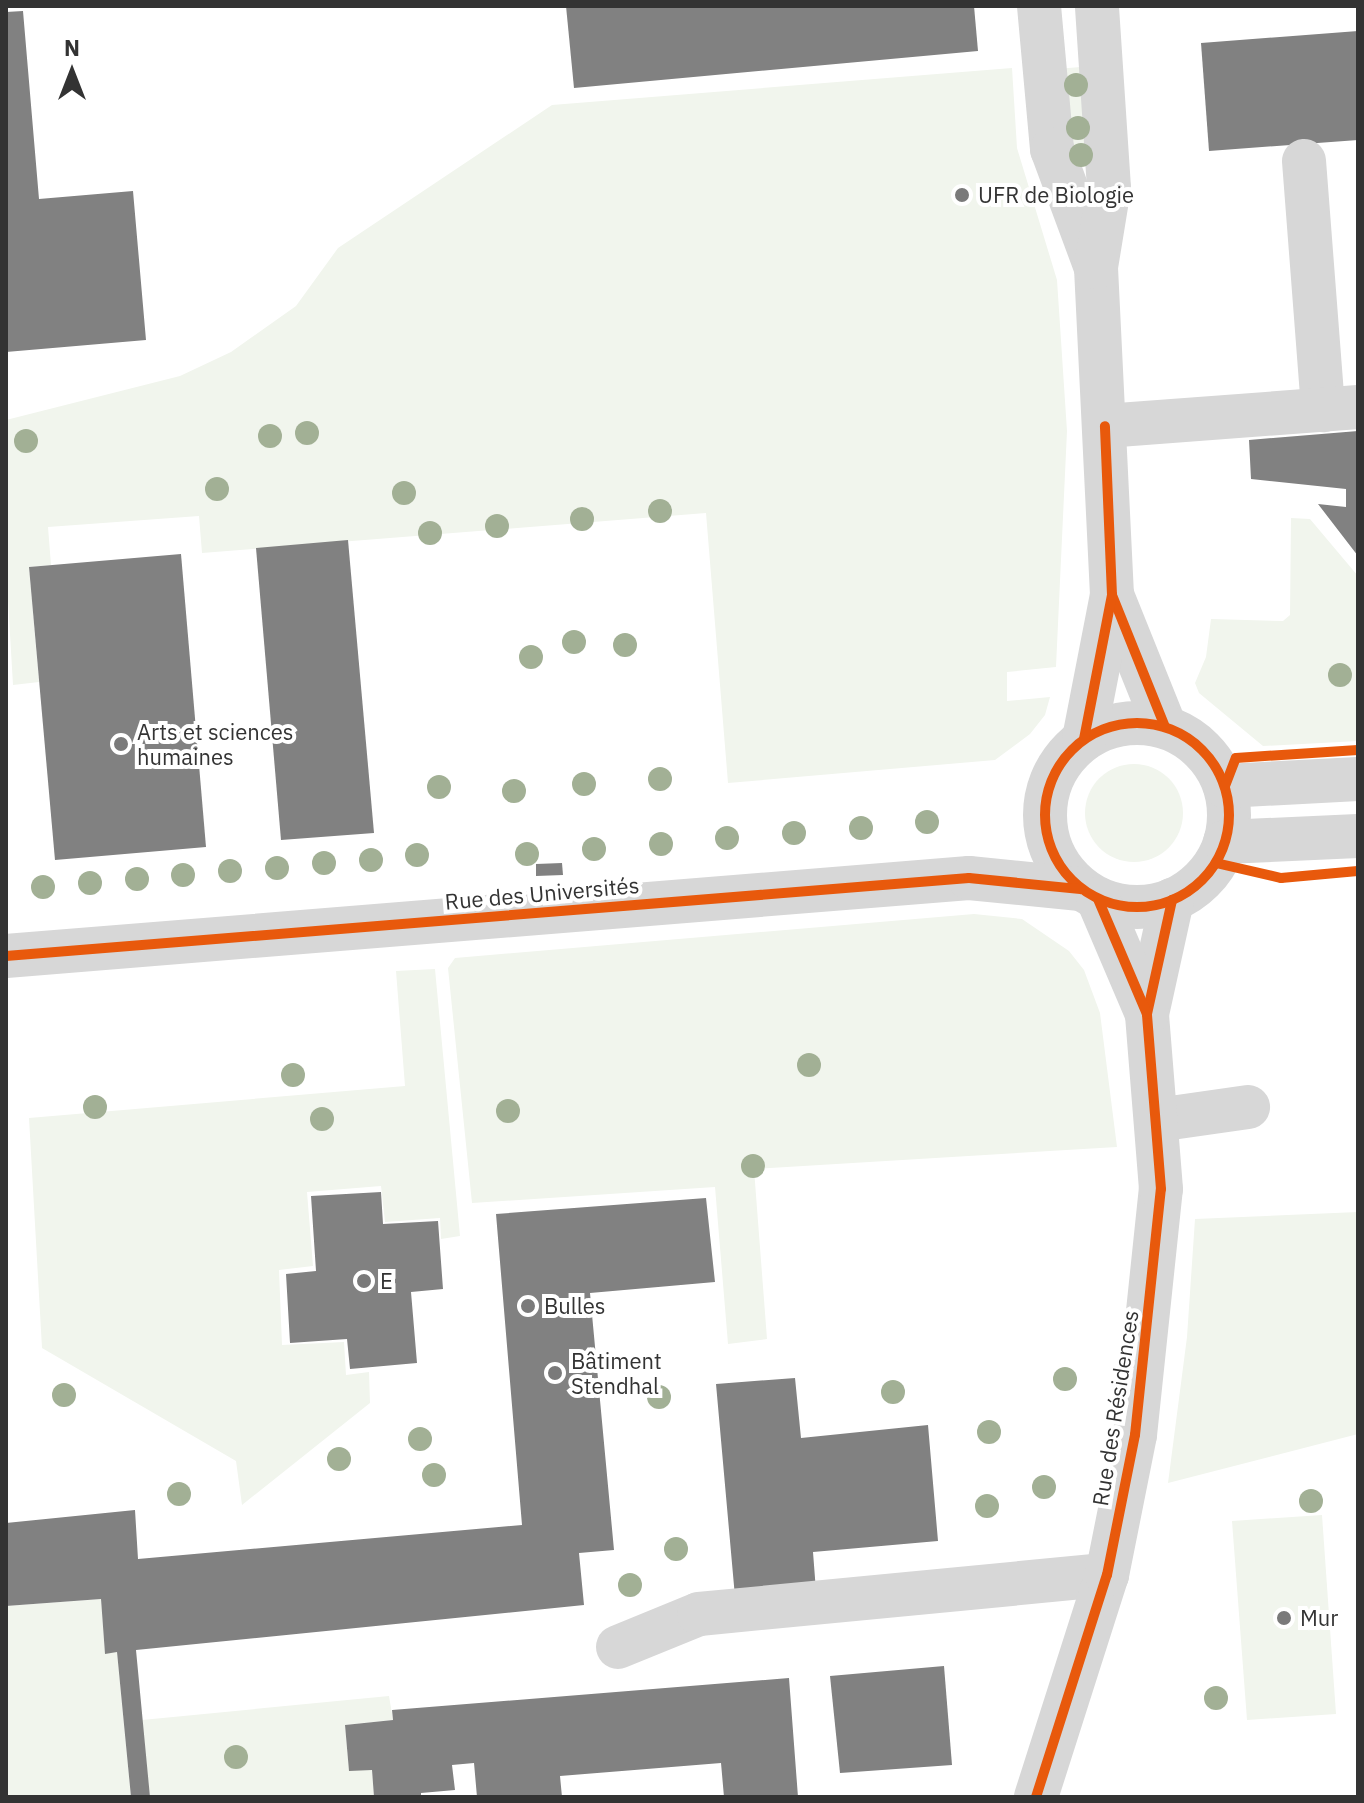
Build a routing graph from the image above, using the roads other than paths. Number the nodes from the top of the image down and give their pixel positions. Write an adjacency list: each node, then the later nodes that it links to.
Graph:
1 (1039, 6): 4 (street)
2 (1097, 6): 4 (street)
3 (1304, 161): 5 (street)
4 (1096, 267): 6 (street)
5 (1341, 409): 6 (street)
6 (1105, 426): 7 (street)
7 (1112, 595): 8 (street); 9 (street)
8 (1165, 727): 9 (street); 11 (street)
9 (1084, 739): 12 (street)
10 (1358, 779): 11 (street)
11 (1225, 786): 14 (street)
12 (1045, 829): 15 (street, Rue des Universités); 16 (street)
13 (1358, 836): 14 (street)
14 (1225, 842): 17 (street)
15 (969, 878): 16 (street, Rue des Universités); 18 (street, Rue des Universités)
16 (1089, 894): 17 (street); 19 (street, Rue des Résidences)
17 (1172, 900): 19 (street, Rue des Résidences)
18 (6, 956)
19 (1147, 1014): 21 (street, Rue des Résidences)
20 (1248, 1107): 21 (street)
21 (1157, 1120): 22 (street, Rue des Résidences)
22 (1107, 1575): 23 (street); 24 (street, Rue des Résidences)
23 (618, 1647)
24 (1036, 1797)

